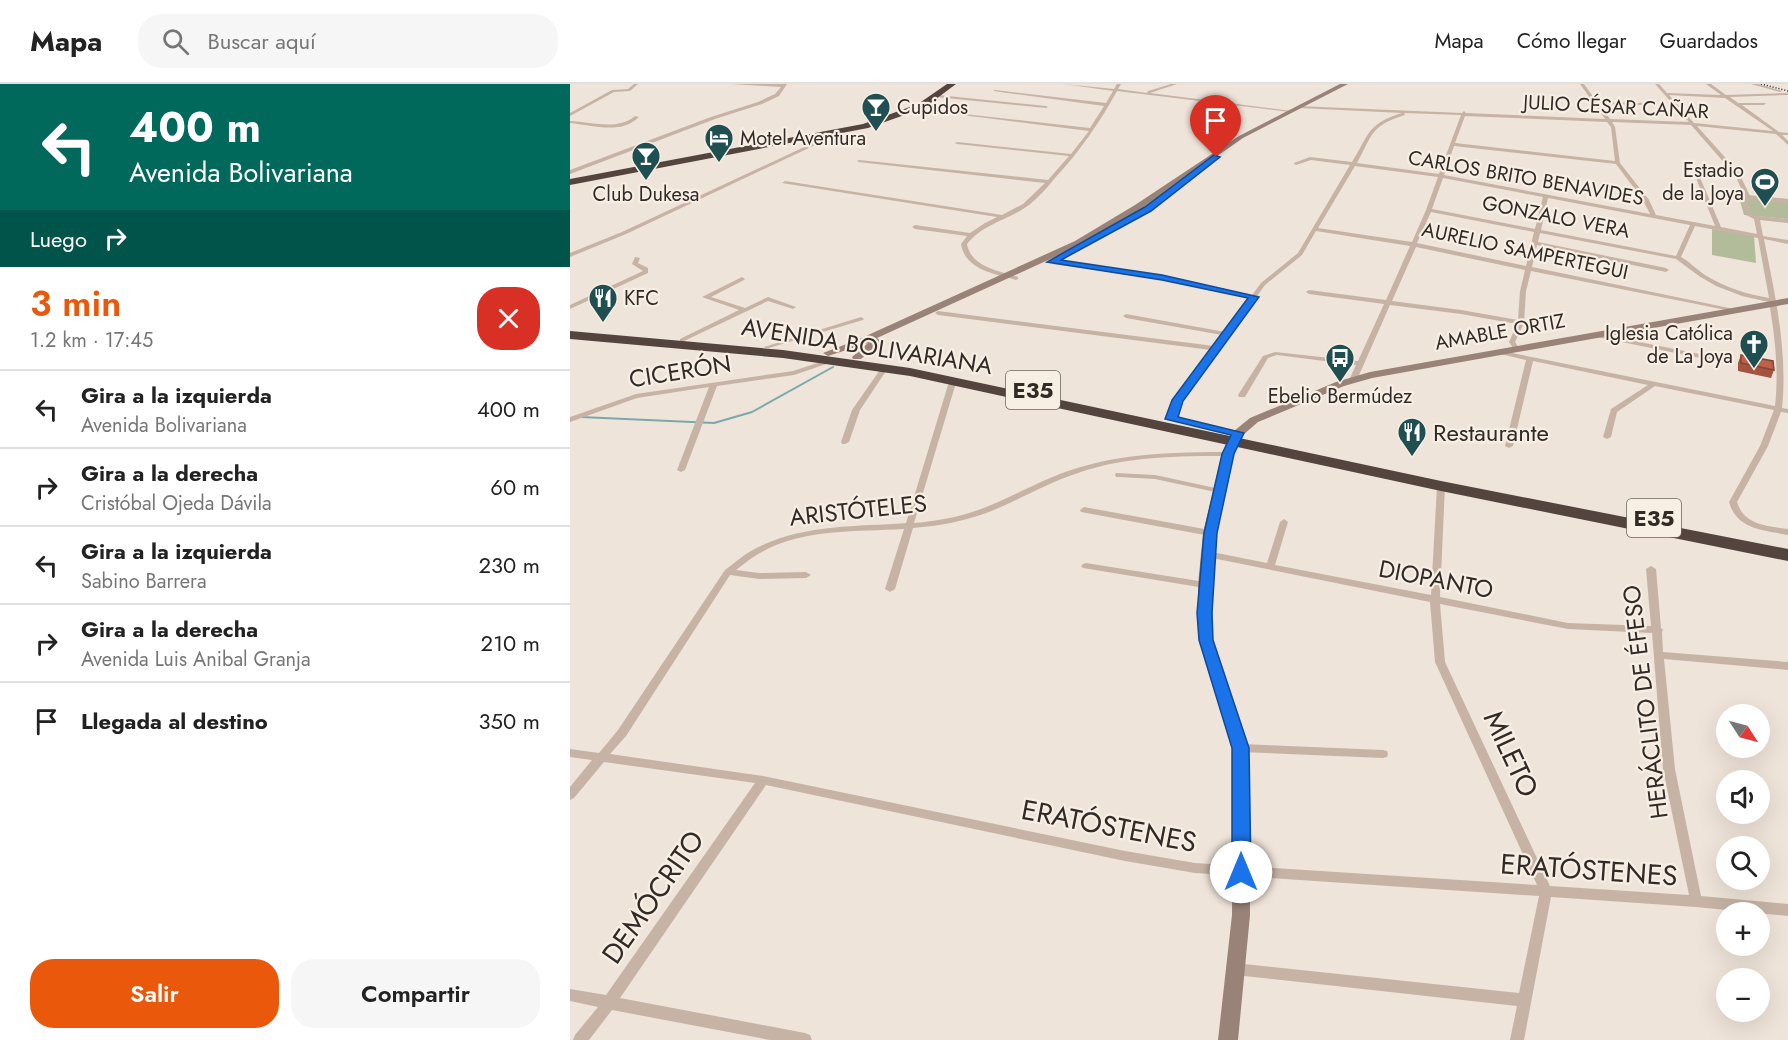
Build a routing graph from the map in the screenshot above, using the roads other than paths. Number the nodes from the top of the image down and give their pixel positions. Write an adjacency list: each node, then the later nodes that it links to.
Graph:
1 (636, 84): 33 (street)
2 (733, 84): 15 (street)
3 (938, 84): 56 (highway)
4 (952, 84): 21 (highway)
5 (1066, 84): 17 (street)
6 (1119, 84): 17 (street)
7 (1175, 84): 19 (street)
8 (1345, 84): 28 (main road)
9 (1355, 84): 28 (main road)
10 (1582, 84): 23 (street)
11 (1657, 84): 20 (street)
12 (1708, 84): 22 (street)
13 (1753, 84): 18 (street)
14 (1765, 84): 18 (street)
15 (784, 85): 53 (street)
16 (995, 91): 27 (street)
17 (1115, 91): 19 (street); 27 (street)
18 (1788, 92): 22 (street)
19 (1144, 93): 30 (street)
20 (1666, 94): 22 (street); 38 (street)
21 (938, 96): 29 (street); 40 (highway)
22 (1723, 97): 25 (street)
23 (1596, 103): 24 (street); 36 (street)
24 (1644, 104)
25 (1736, 104): 26 (street); 41 (street)
26 (1764, 104)
27 (1108, 105): 39 (street)
28 (1305, 106): 30 (main road); 31 (street, JULIO CÉSAR CAÑAR); 32 (street, JULIO CÉSAR CAÑAR); 80 (main road)
29 (1046, 107)
30 (1290, 111): 83 (main road)
31 (1408, 112): 32 (street, JULIO CÉSAR CAÑAR); 50 (street)
32 (1464, 113): 36 (street, JULIO CÉSAR CAÑAR); 44 (street)
33 (570, 115)
34 (964, 115): 39 (street)
35 (637, 117): 37 (street)
36 (1606, 118): 38 (street, JULIO CÉSAR CAÑAR); 48 (street)
37 (570, 122)
38 (1691, 122): 41 (street, JULIO CÉSAR CAÑAR); 41 (street, JULIO CÉSAR CAÑAR); 60 (street)
39 (1092, 130): 46 (street)
40 (843, 131): 56 (highway); 77 (street)
41 (1778, 133): 42 (street, JULIO CÉSAR CAÑAR); 45 (street)
42 (1788, 133)
43 (957, 143): 46 (street)
44 (1453, 144): 48 (street); 55 (street)
45 (1788, 144)
46 (1071, 155): 57 (street)
47 (859, 161): 57 (street)
48 (1618, 163): 63 (street)
49 (1296, 164): 50 (street, CARLOS BRITO BENAVIDES)
50 (1353, 164): 55 (street, CARLOS BRITO BENAVIDES); 70 (street)
51 (570, 166): 53 (street)
52 (1694, 168): 69 (street)
53 (580, 169): 54 (street)
54 (570, 172)
55 (1441, 176): 59 (street, CARLOS BRITO BENAVIDES); 62 (street)
56 (570, 180)
57 (1047, 182): 64 (street)
58 (785, 183): 64 (street)
59 (1546, 196): 63 (street, CARLOS BRITO BENAVIDES); 71 (street)
60 (1748, 197): 61 (street); 65 (street)
61 (1788, 201)
62 (1429, 210): 71 (street, GONZALO VERA); 76 (street)
63 (1654, 216): 67 (street, CARLOS BRITO BENAVIDES)
64 (1005, 217): 72 (street)
65 (1756, 218): 66 (street); 73 (street)
66 (1788, 221)
67 (1694, 223): 69 (street, CARLOS BRITO BENAVIDES); 79 (street)
68 (915, 227): 72 (street)
69 (1719, 228): 73 (street, CARLOS BRITO BENAVIDES)
70 (1314, 229): 76 (street, AURELIO SAMPERTEGUI); 86 (street)
71 (1539, 231): 75 (street); 79 (street, GONZALO VERA)
72 (971, 235): 83 (street)
73 (1760, 237): 74 (street, CARLOS BRITO BENAVIDES); 89 (street)
74 (1788, 242)
75 (1535, 243): 81 (street); 82 (street)
76 (1411, 244): 81 (street, AURELIO SAMPERTEGUI); 88 (street)
77 (570, 255)
78 (637, 258): 90 (street)
79 (1678, 258): 89 (street)
80 (1052, 262): 83 (main road); 86 (street)
81 (1529, 268): 93 (street, AURELIO SAMPERTEGUI); 97 (street)
82 (1666, 270)
83 (1012, 276): 94 (main road); 107 (main road)
84 (742, 279): 92 (street)
85 (1309, 292): 88 (street)
86 (1254, 297): 99 (street)
87 (1788, 301): 89 (main road, AMABLE ORTIZ)
88 (1386, 302): 97 (street); 111 (street)
89 (1773, 302): 93 (main road, AMABLE ORTIZ); 118 (street)
90 (570, 307)
91 (794, 307): 92 (street)
92 (745, 310): 102 (street)
93 (1729, 310): 101 (main road, AMABLE ORTIZ)
94 (938, 313): 104 (street); 108 (main road)
95 (1126, 316): 99 (street)
96 (861, 319): 103 (street)
97 (1521, 323): 105 (street)
98 (570, 330): 102 (highway, AVENIDA BOLIVARIANA / E35)
99 (1225, 334): 104 (street)
100 (570, 335): 107 (highway, AVENIDA BOLIVARIANA / E35)
101 (1594, 335): 105 (main road, AMABLE ORTIZ); 110 (street)
102 (682, 340): 103 (highway, AVENIDA BOLIVARIANA / E35)
103 (767, 347): 107 (highway, AVENIDA BOLIVARIANA / E35)
104 (1214, 348): 120 (street)
105 (1517, 350): 106 (main road, AMABLE ORTIZ)
106 (1502, 353): 109 (street); 113 (main road, AMABLE ORTIZ)
107 (830, 356): 108 (highway, AVENIDA BOLIVARIANA / E35); 112 (highway, AVENIDA BOLIVARIANA / E35); 116 (street, CICERÓN)
108 (857, 357): 120 (highway, AVENIDA BOLIVARIANA / E35)
109 (1530, 358): 115 (street); 125 (street)
110 (1730, 362)
111 (1360, 363): 113 (street); 117 (street)
112 (884, 368): 114 (highway, AVENIDA BOLIVARIANA / E35); 123 (street)
113 (1353, 380): 124 (main road, AMABLE ORTIZ)
114 (956, 381): 124 (highway, AVENIDA BOLIVARIANA / E35); 132 (street)
115 (1654, 384): 118 (street); 122 (street)
116 (714, 385): 121 (street, CICERÓN); 126 (street)
117 (1242, 395)
118 (1779, 409): 119 (street); 133 (street)
119 (1788, 411)
120 (1171, 419): 124 (highway, AVENIDA BOLIVARIANA / E35)
121 (570, 420)
122 (1607, 437)
123 (845, 442)
124 (1233, 443): 128 (highway, AVENIDA BOLIVARIANA / E35); 129 (main road); 132 (street, ARISTÓTELES); 135 (highway, AVENIDA BOLIVARIANA / E35)
125 (1509, 446)
126 (681, 470)
127 (1119, 475): 129 (street)
128 (1441, 486): 137 (highway, AVENIDA BOLIVARIANA / E35); 145 (street, MILETO)
129 (1220, 491): 134 (main road)
130 (1084, 510): 134 (street)
131 (1284, 522): 139 (street)
132 (909, 527): 141 (street, ARISTÓTELES); 144 (street)
133 (1788, 532)
134 (1210, 533): 136 (main road)
135 (1788, 544)
136 (1207, 554): 139 (street, DIOPANTO); 143 (main road)
137 (1788, 555)
138 (1086, 567): 143 (street)
139 (1270, 567): 145 (street, DIOPANTO)
140 (1651, 569): 146 (street, HERÁCLITO DE ÉFESO)
141 (728, 572): 142 (street); 152 (street, ARISTÓTELES)
142 (806, 575)
143 (1205, 585): 149 (main road)
144 (890, 589)
145 (1435, 601): 146 (street, DIOPANTO); 156 (street, MILETO)
146 (1658, 630): 147 (street, HERÁCLITO DE ÉFESO)
147 (1660, 655): 148 (street); 157 (street, HERÁCLITO DE ÉFESO)
148 (1788, 666)
149 (1241, 748): 151 (street); 155 (main road)
150 (570, 753): 152 (street, ERATÓSTENES)
151 (1383, 754)
152 (603, 757): 153 (street, ERATÓSTENES); 154 (street, ARISTÓTELES)
153 (763, 780): 155 (street, ERATÓSTENES); 162 (street, DEMÓCRITO)
154 (570, 795)
155 (1241, 872): 156 (street, ERATÓSTENES); 159 (main road)
156 (1546, 891): 157 (street, ERATÓSTENES); 161 (street)
157 (1696, 901): 158 (street, ERATÓSTENES)
158 (1788, 910)
159 (1235, 969): 161 (street); 165 (main road)
160 (570, 995): 162 (street)
161 (1525, 1000): 166 (street)
162 (609, 1003): 163 (street, DEMÓCRITO); 164 (street)
163 (580, 1040)
164 (805, 1040)
165 (1228, 1040)
166 (1517, 1040)

